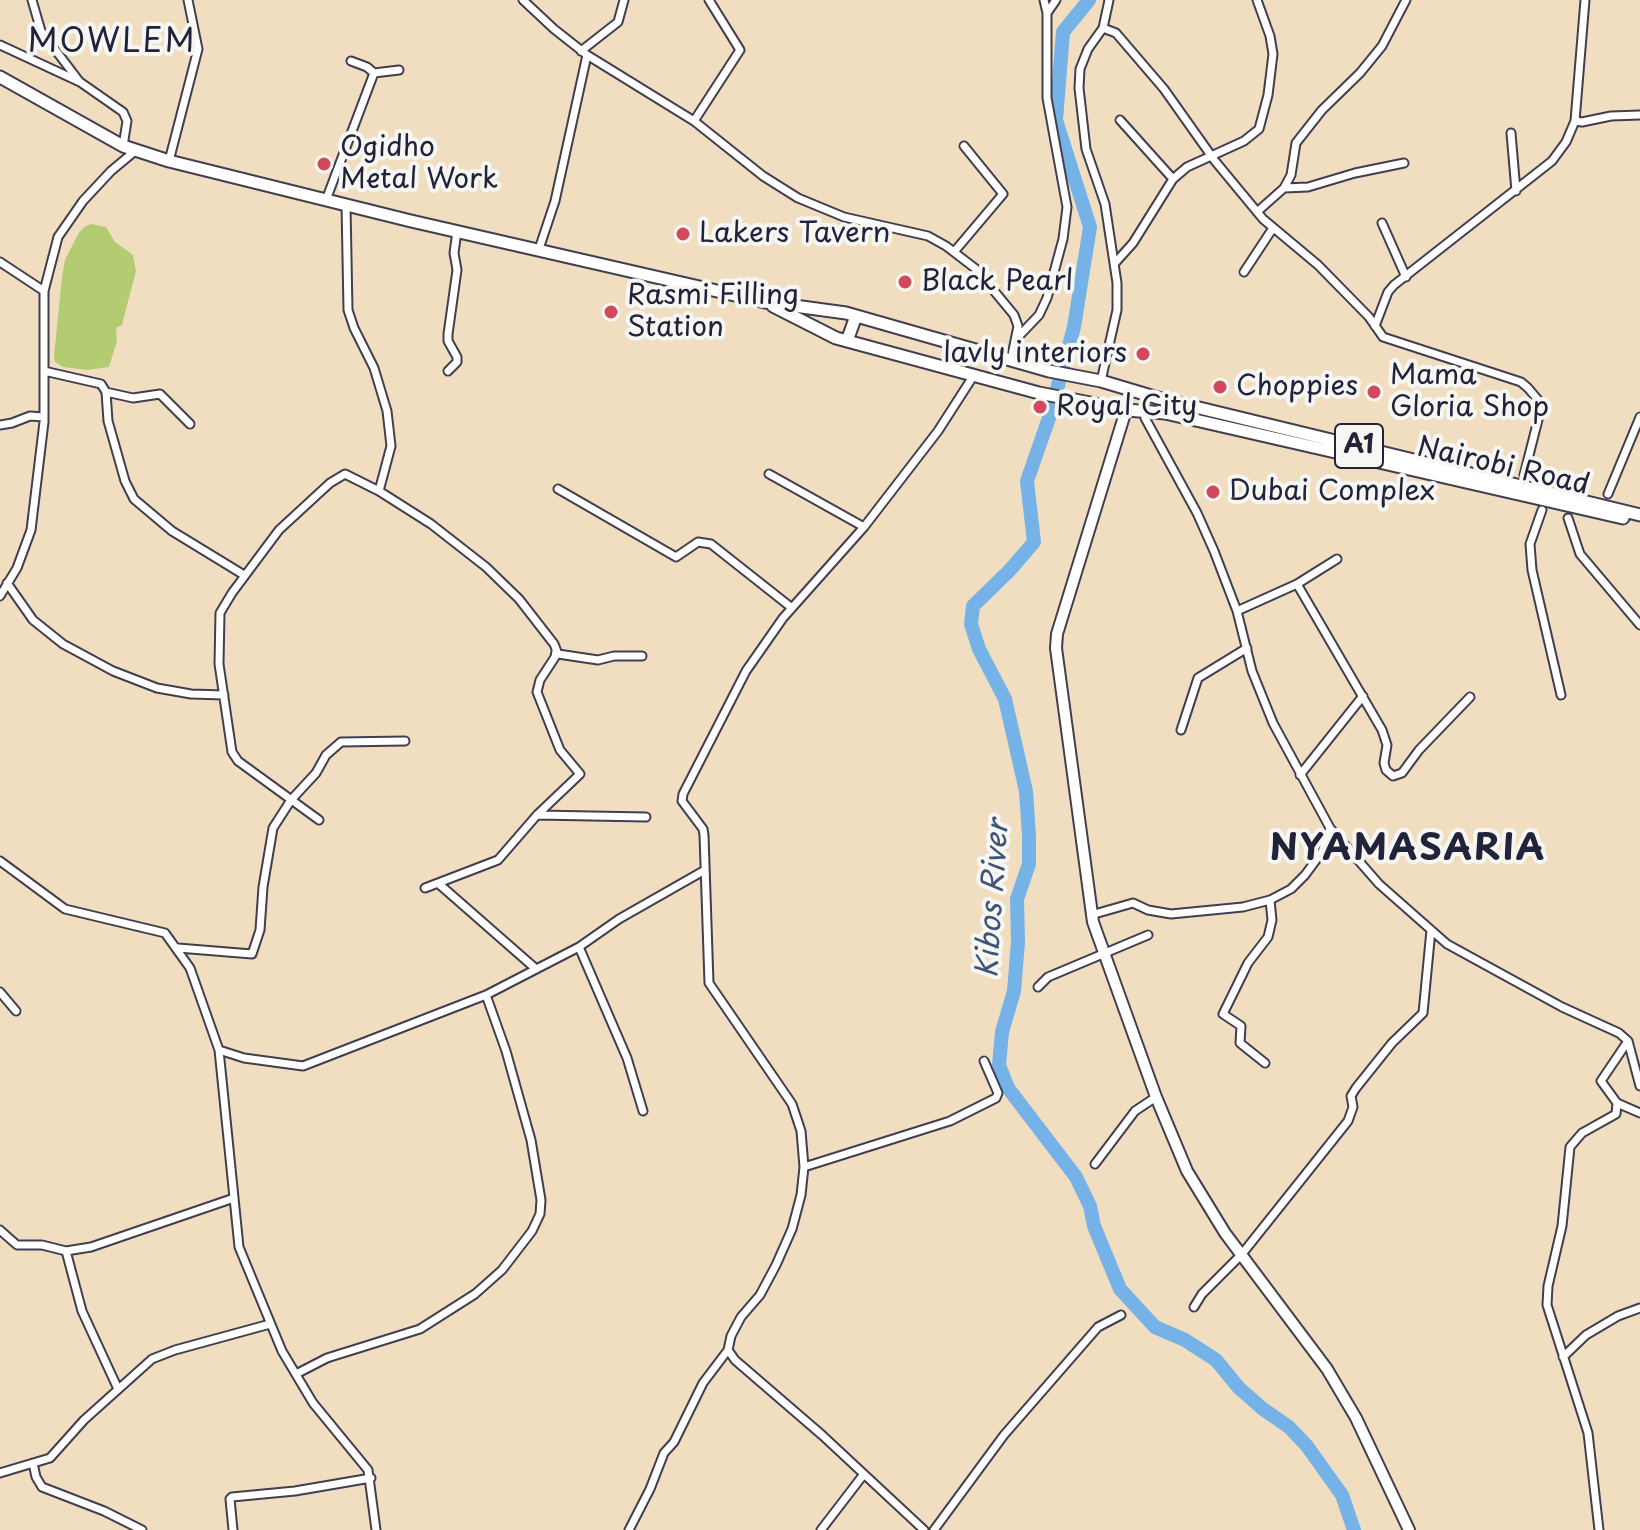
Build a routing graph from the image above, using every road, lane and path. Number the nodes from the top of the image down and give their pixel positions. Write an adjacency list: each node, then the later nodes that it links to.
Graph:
1 (32, 0): 20 (street)
2 (188, 0): 29 (street)
3 (523, 0): 15 (street)
4 (624, 0): 15 (street)
5 (709, 0): 23 (street)
6 (1044, 0): 12 (street)
7 (1056, 0): 12 (street)
8 (1109, 0): 13 (street)
9 (1257, 0): 28 (street)
10 (1406, 0): 32 (street)
11 (1585, 0): 24 (street)
12 (1047, 13): 50 (street)
13 (1103, 28): 28 (street); 43 (street)
14 (0, 45): 20 (street)
15 (584, 53): 23 (street); 40 (street)
16 (351, 61): 18 (street)
17 (399, 70): 18 (street)
18 (374, 73): 34 (street)
19 (0, 77): 27 (highway, A1)
20 (80, 82): 27 (street)
21 (1640, 115): 24 (street)
22 (1120, 120): 31 (street)
23 (694, 121): 41 (street)
24 (1575, 121): 33 (street)
25 (1511, 133): 33 (street)
26 (964, 146): 41 (street)
27 (129, 149): 29 (highway, A1); 46 (street)
28 (1212, 157): 31 (street); 36 (street)
29 (169, 161): 34 (highway, A1)
30 (1404, 163): 32 (street)
31 (1173, 179): 43 (street)
32 (1284, 188): 36 (street)
33 (1516, 191): 45 (street)
34 (326, 200): 35 (highway, A1)
35 (346, 205): 39 (highway, A1); 67 (street)
36 (1257, 212): 38 (street)
37 (1382, 223): 45 (street)
38 (1273, 228): 44 (street); 49 (street)
39 (457, 231): 40 (highway, A1); 54 (street)
40 (539, 249): 47 (highway, A1)
41 (954, 252): 50 (street)
42 (0, 262): 46 (street)
43 (1115, 263): 56 (street)
44 (1244, 272)
45 (1406, 277): 49 (street)
46 (44, 291): 53 (street)
47 (765, 302): 48 (highway, A1); 51 (highway, A1)
48 (856, 316): 51 (highway); 52 (highway, A1)
49 (1375, 326): 65 (street)
50 (1016, 338): 52 (street)
51 (847, 341): 55 (highway, A1)
52 (1011, 360): 56 (highway, Nairobi Road / A1)
53 (44, 371): 57 (street); 59 (street)
54 (448, 371)
55 (974, 375): 58 (highway, Nairobi Road / A1); 73 (street)
56 (1101, 381): 70 (highway, Nairobi Road / A1)
57 (106, 392): 62 (street); 75 (street)
58 (1126, 410): 72 (highway, Nairobi Road / A1); 102 (main road)
59 (44, 417): 63 (street); 76 (street)
60 (1640, 417): 68 (street)
61 (1145, 418): 80 (street)
62 (190, 424)
63 (0, 425)
64 (769, 474): 73 (street)
65 (1524, 475)
66 (558, 489): 79 (street)
67 (379, 491): 75 (street); 83 (street)
68 (1608, 494)
69 (1542, 510): 86 (street)
70 (1640, 515)
71 (1568, 518): 81 (street)
72 (1640, 521)
73 (864, 527): 79 (street)
74 (1337, 559): 77 (street)
75 (244, 575): 85 (street)
76 (7, 583): 78 (street); 85 (street)
77 (1297, 584): 80 (street); 87 (street)
78 (0, 596)
79 (792, 608): 98 (street)
80 (1237, 611): 82 (street)
81 (1640, 625)
82 (1247, 648): 89 (street); 91 (street)
83 (556, 651): 84 (street); 93 (street)
84 (642, 656)
85 (224, 695): 92 (street)
86 (1561, 695)
87 (1363, 696): 88 (street); 91 (street)
88 (1470, 697)
89 (1181, 730)
90 (405, 741): 92 (street)
91 (1300, 775): 96 (street)
92 (291, 800): 95 (street); 106 (street)
93 (537, 815): 94 (street); 99 (street)
94 (646, 817)
95 (319, 820)
96 (1330, 828): 101 (street); 103 (street)
97 (0, 861): 106 (street)
98 (705, 870): 105 (street); 123 (street)
99 (439, 884): 100 (street); 108 (street)
100 (425, 888)
101 (1270, 900): 102 (street); 116 (street)
102 (1091, 915): 107 (main road)
103 (1431, 930): 113 (street); 127 (street)
104 (1148, 935): 107 (street)
105 (579, 947): 108 (street); 120 (street)
106 (178, 948): 114 (street)
107 (1103, 955): 109 (street); 118 (main road)
108 (536, 969): 111 (street)
109 (1038, 987)
110 (0, 992): 112 (street)
111 (486, 995): 114 (street); 134 (street)
112 (16, 1011)
113 (1628, 1041): 117 (street); 119 (street)
114 (219, 1050): 124 (street)
115 (984, 1061): 123 (street)
116 (1265, 1063)
117 (1640, 1086)
118 (1156, 1097): 122 (street); 127 (main road)
119 (1617, 1103): 121 (street); 133 (street)
120 (643, 1111)
121 (1640, 1113)
122 (1095, 1164)
123 (804, 1167): 132 (street)
124 (234, 1198): 126 (street); 131 (street)
125 (0, 1230): 126 (street)
126 (66, 1251): 135 (street)
127 (1242, 1254): 128 (street); 147 (main road)
128 (1194, 1307)
129 (1640, 1308): 133 (street)
130 (1121, 1315): 146 (street)
131 (270, 1324): 134 (street); 135 (street)
132 (728, 1350): 138 (street); 143 (street)
133 (1563, 1357): 148 (street)
134 (296, 1374): 139 (street)
135 (118, 1389): 136 (street)
136 (33, 1463): 137 (street); 140 (street)
137 (0, 1473)
138 (864, 1474): 144 (street); 145 (street)
139 (371, 1478): 141 (street); 142 (street)
140 (142, 1530)
141 (233, 1530)
142 (376, 1530)
143 (629, 1530)
144 (821, 1530)
145 (924, 1530)
146 (934, 1530)
147 (1409, 1530)
148 (1599, 1530)

